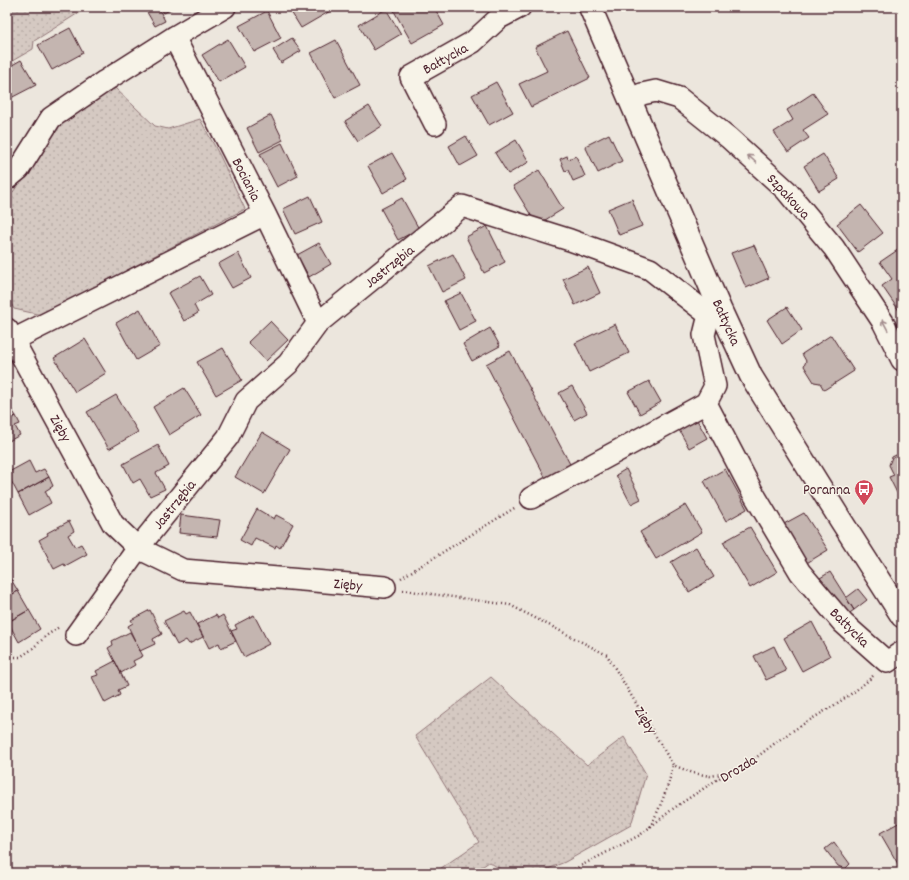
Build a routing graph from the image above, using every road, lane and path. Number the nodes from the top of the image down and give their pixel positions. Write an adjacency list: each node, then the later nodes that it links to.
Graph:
1 (225, 7): 4 (street)
2 (520, 7): 6 (street, Bałtycka)
3 (590, 7): 5 (main road, Bałtycka)
4 (174, 36): 7 (street); 8 (street, Bociania)
5 (630, 100): 9 (main road, Bałtycka); 12 (street, Szpakowa, one-way to 5)
6 (435, 124)
7 (7, 179)
8 (265, 214): 10 (street, Bociania); 11 (street, Zięby)
9 (715, 312): 10 (street, Jastrzębia); 13 (street); 17 (main road, Bałtycka)
10 (318, 323): 15 (street, Jastrzębia)
11 (10, 335): 15 (street, Zięby)
12 (902, 360)
13 (706, 403): 14 (street); 20 (street, Bałtycka)
14 (531, 498): 16 (path)
15 (138, 548): 16 (street, Zięby); 18 (street, Jastrzębia)
16 (385, 587): 21 (path, Zięby)
17 (902, 616)
18 (79, 631): 19 (path)
19 (7, 657)
20 (895, 657): 22 (path, Drozda)
21 (673, 765): 22 (path); 23 (path)
22 (730, 771): 23 (path, Drozda)
23 (648, 829): 24 (path, Drozda)
24 (567, 873)

